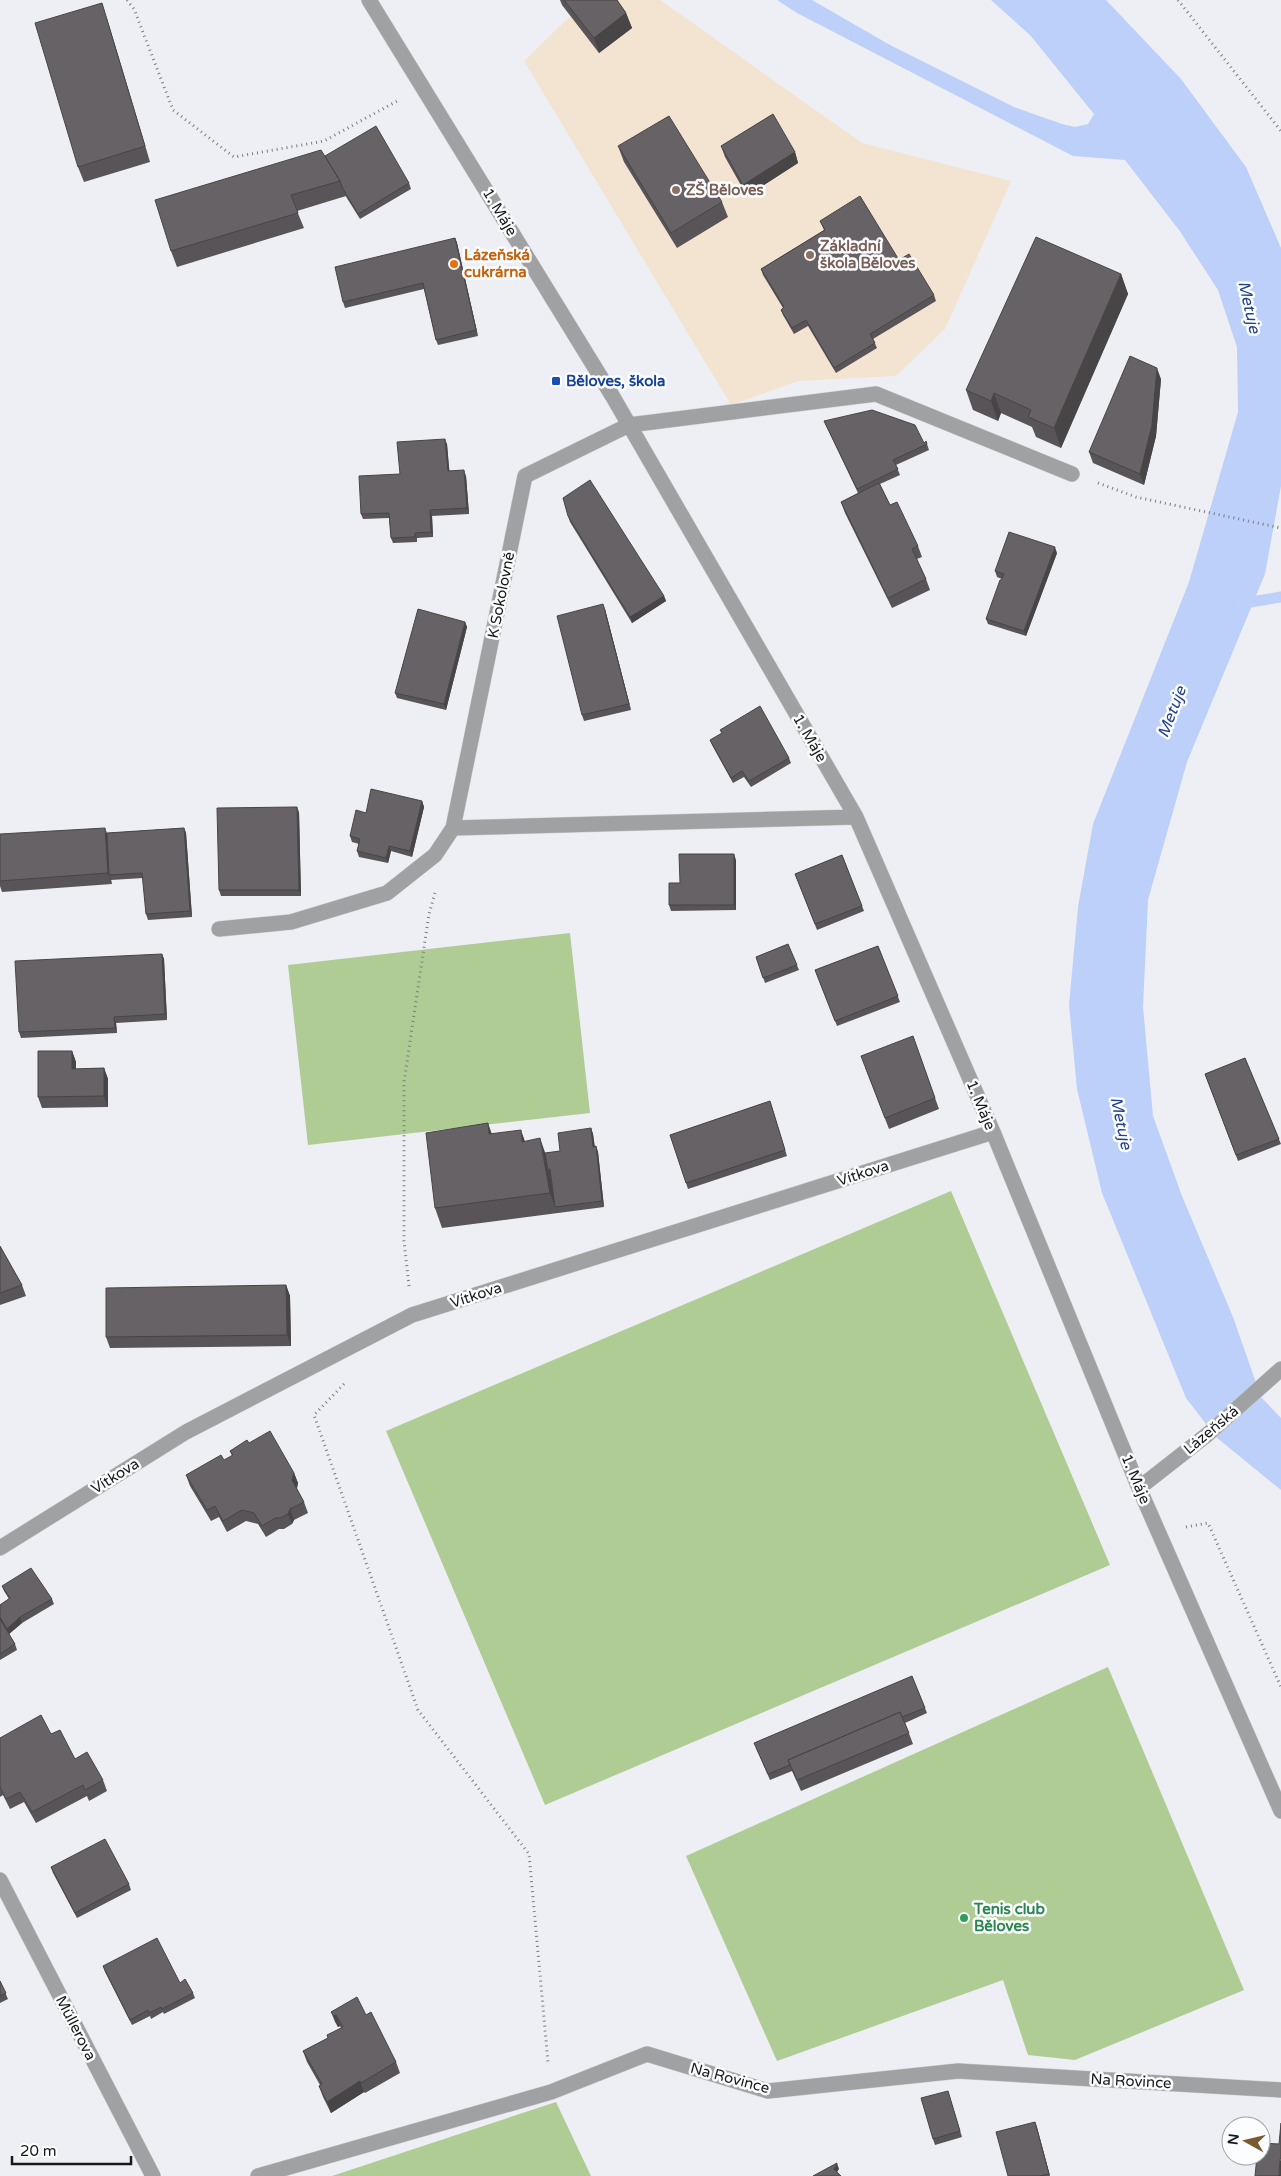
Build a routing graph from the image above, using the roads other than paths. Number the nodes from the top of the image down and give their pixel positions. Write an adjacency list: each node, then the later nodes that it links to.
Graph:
1 (369, 0): 2 (street, 1. Máje)
2 (629, 425): 3 (street); 4 (street, 1. Máje); 5 (street, K Sokolovně)
3 (1072, 474)
4 (856, 818): 5 (street); 7 (street, 1. Máje)
5 (453, 828): 6 (street, K Sokolovně)
6 (219, 929)
7 (993, 1132): 9 (street, 1. Máje); 10 (street, Vítkova)
8 (1281, 1369): 9 (street, Lázeňská)
9 (1139, 1488): 11 (street, 1. Máje)
10 (0, 1548)
11 (1281, 1811)
12 (0, 1880): 14 (street, Müllerova)
13 (1281, 2090): 15 (street, Na Rovince)
14 (153, 2176)
15 (258, 2176)

